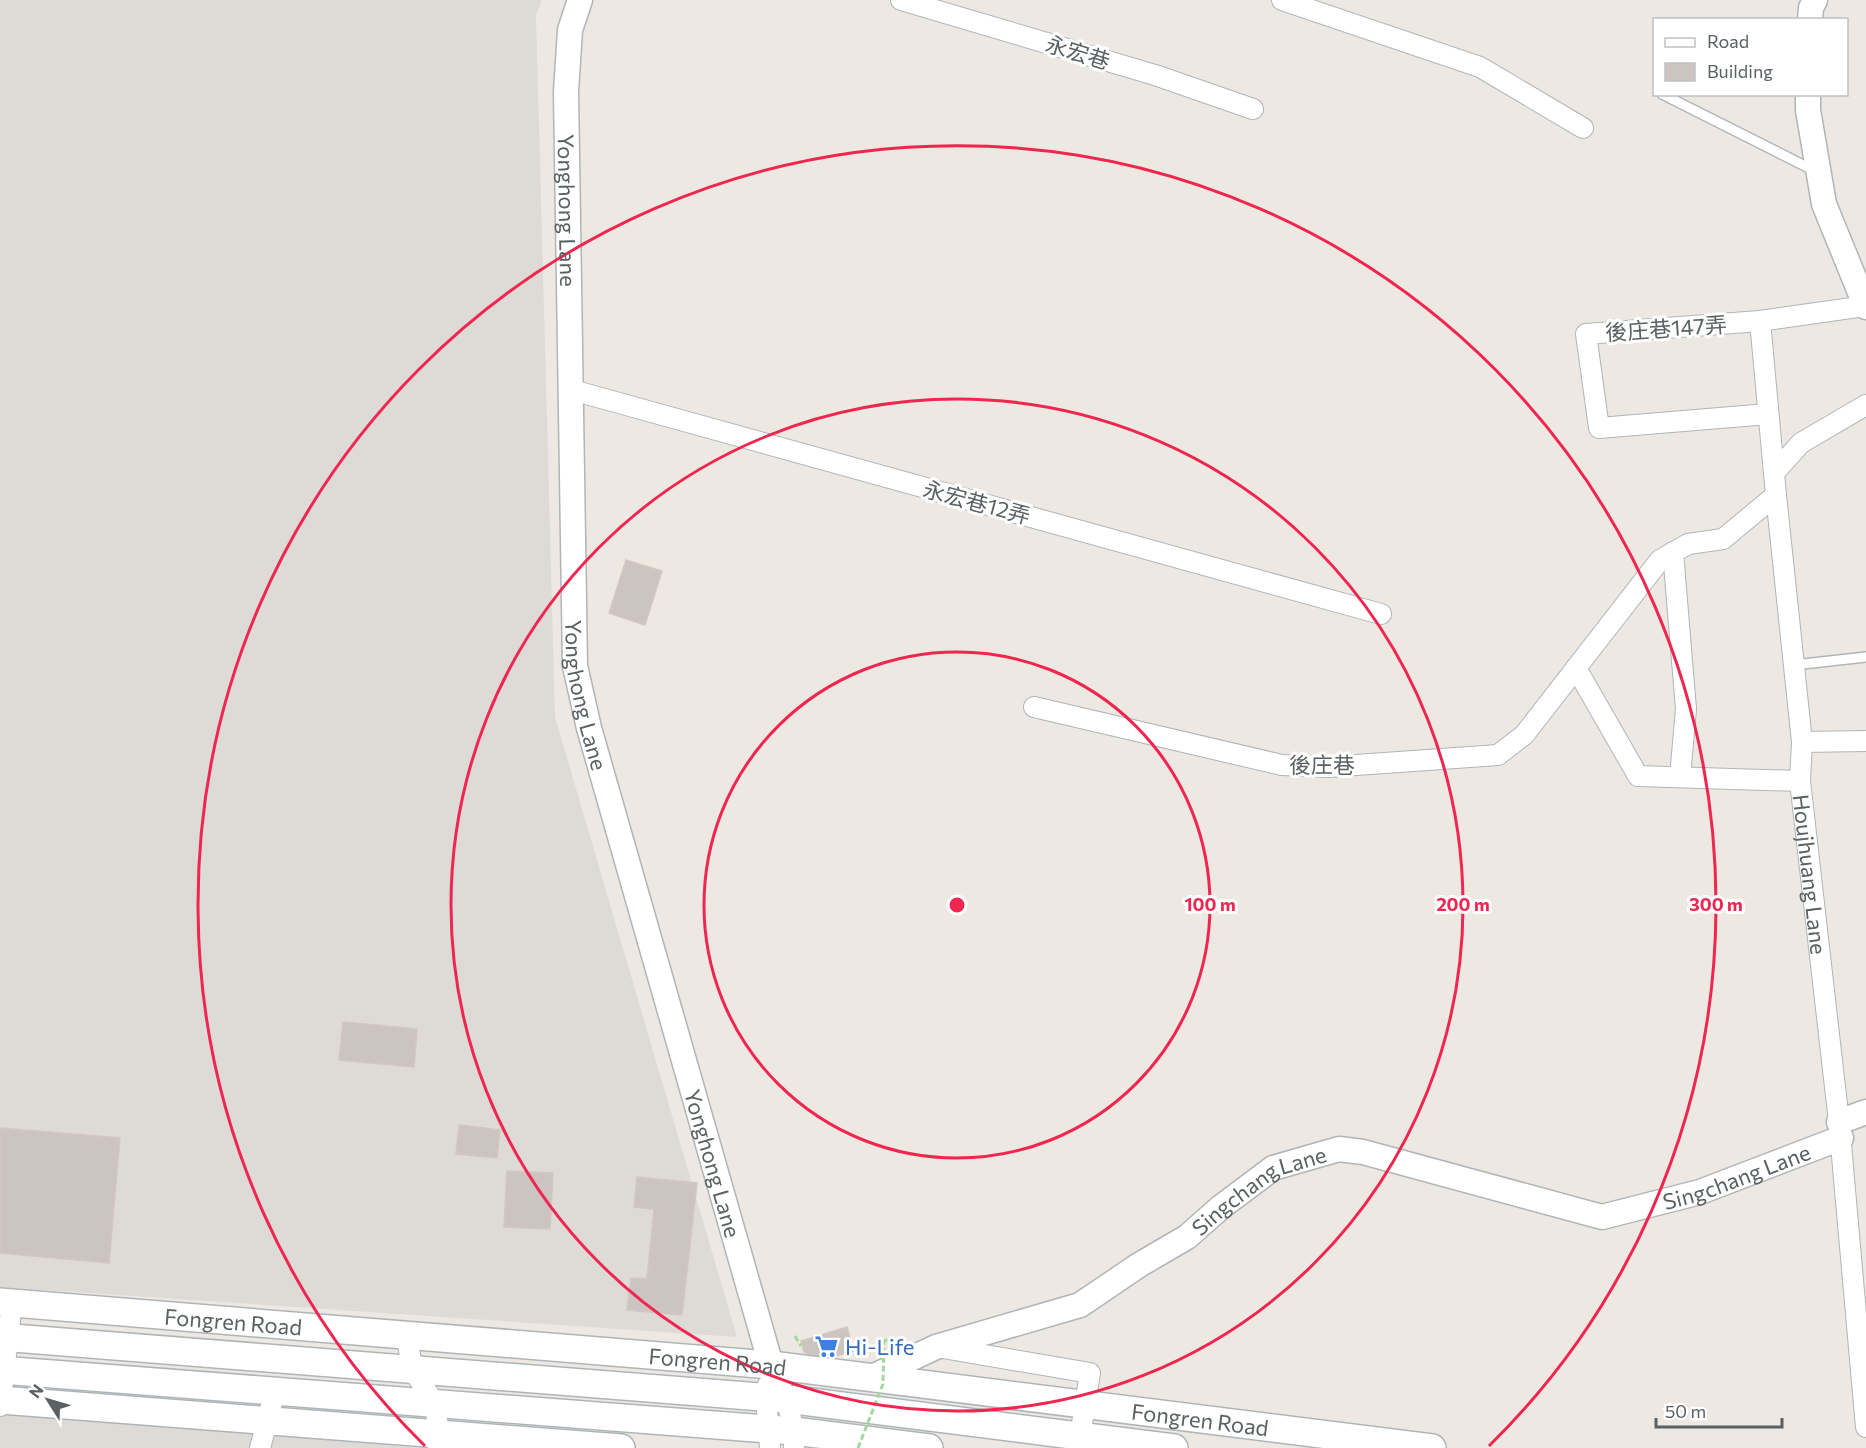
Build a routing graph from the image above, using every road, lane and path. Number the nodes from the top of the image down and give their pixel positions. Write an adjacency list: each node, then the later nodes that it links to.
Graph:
1 (580, 0): 13 (street, Yonghong Lane)
2 (902, 0): 8 (street, 永宏巷)
3 (1282, 0): 9 (street)
4 (1815, 0): 5 (street)
5 (1810, 18)
6 (1666, 96): 10 (lane)
7 (1808, 96): 10 (street)
8 (1254, 109)
9 (1583, 128)
10 (1819, 174): 11 (street)
11 (1866, 306): 12 (street, 後庄巷147弄)
12 (1760, 321): 15 (street, Houjhuang Lane); 15 (street, 後庄巷147弄)
13 (572, 390): 19 (street, 永宏巷12弄); 35 (street, Yonghong Lane)
14 (1866, 405): 16 (street)
15 (1768, 414): 16 (street, Houjhuang Lane)
16 (1774, 474): 17 (street, Houjhuang Lane)
17 (1776, 495): 18 (street); 21 (street, Houjhuang Lane)
18 (1673, 552): 22 (street, 後庄巷); 26 (street)
19 (1381, 614)
20 (1866, 657): 21 (lane)
21 (1794, 665): 25 (street, Houjhuang Lane)
22 (1576, 668): 23 (street, 後庄巷); 26 (street)
23 (1034, 707)
24 (1866, 741): 25 (street)
25 (1802, 742): 27 (street, Houjhuang Lane)
26 (1680, 777): 27 (street)
27 (1800, 781): 29 (street, Houjhuang Lane)
28 (1866, 1112): 29 (street, Singchang Lane)
29 (1840, 1130): 34 (street, Singchang Lane); 46 (street, Houjhuang Lane)
30 (6, 1303): 31 (main road, Fongren Road); 32 (street)
31 (406, 1335): 35 (main road, Fongren Road); 37 (street)
32 (5, 1337): 36 (street); 37 (main road, Fongren Road)
33 (884, 1341): 53 (path, bridge)
34 (936, 1347): 38 (street, Singchang Lane); 43 (street)
35 (771, 1365): 38 (main road, Fongren Road); 40 (street)
36 (3, 1370): 39 (main road); 41 (street)
37 (412, 1370): 40 (main road, Fongren Road); 42 (street)
38 (872, 1377): 43 (main road, Fongren Road)
39 (275, 1391): 42 (main road); 45 (street)
40 (777, 1398): 47 (main road, Fongren Road); 48 (street); 49 (street)
41 (0, 1400): 44 (street); 45 (main road)
42 (435, 1404): 48 (main road); 50 (street)
43 (1086, 1404): 47 (street); 56 (main road, Fongren Road)
44 (0, 1406)
45 (266, 1421): 50 (main road); 51 (street)
46 (1866, 1428)
47 (1080, 1437): 55 (main road, Fongren Road)
48 (769, 1438): 49 (main road)
49 (794, 1439): 54 (main road)
50 (439, 1441): 52 (main road)
51 (260, 1448)
52 (621, 1448)
53 (858, 1448)
54 (929, 1448)
55 (1174, 1448)
56 (1432, 1448)

